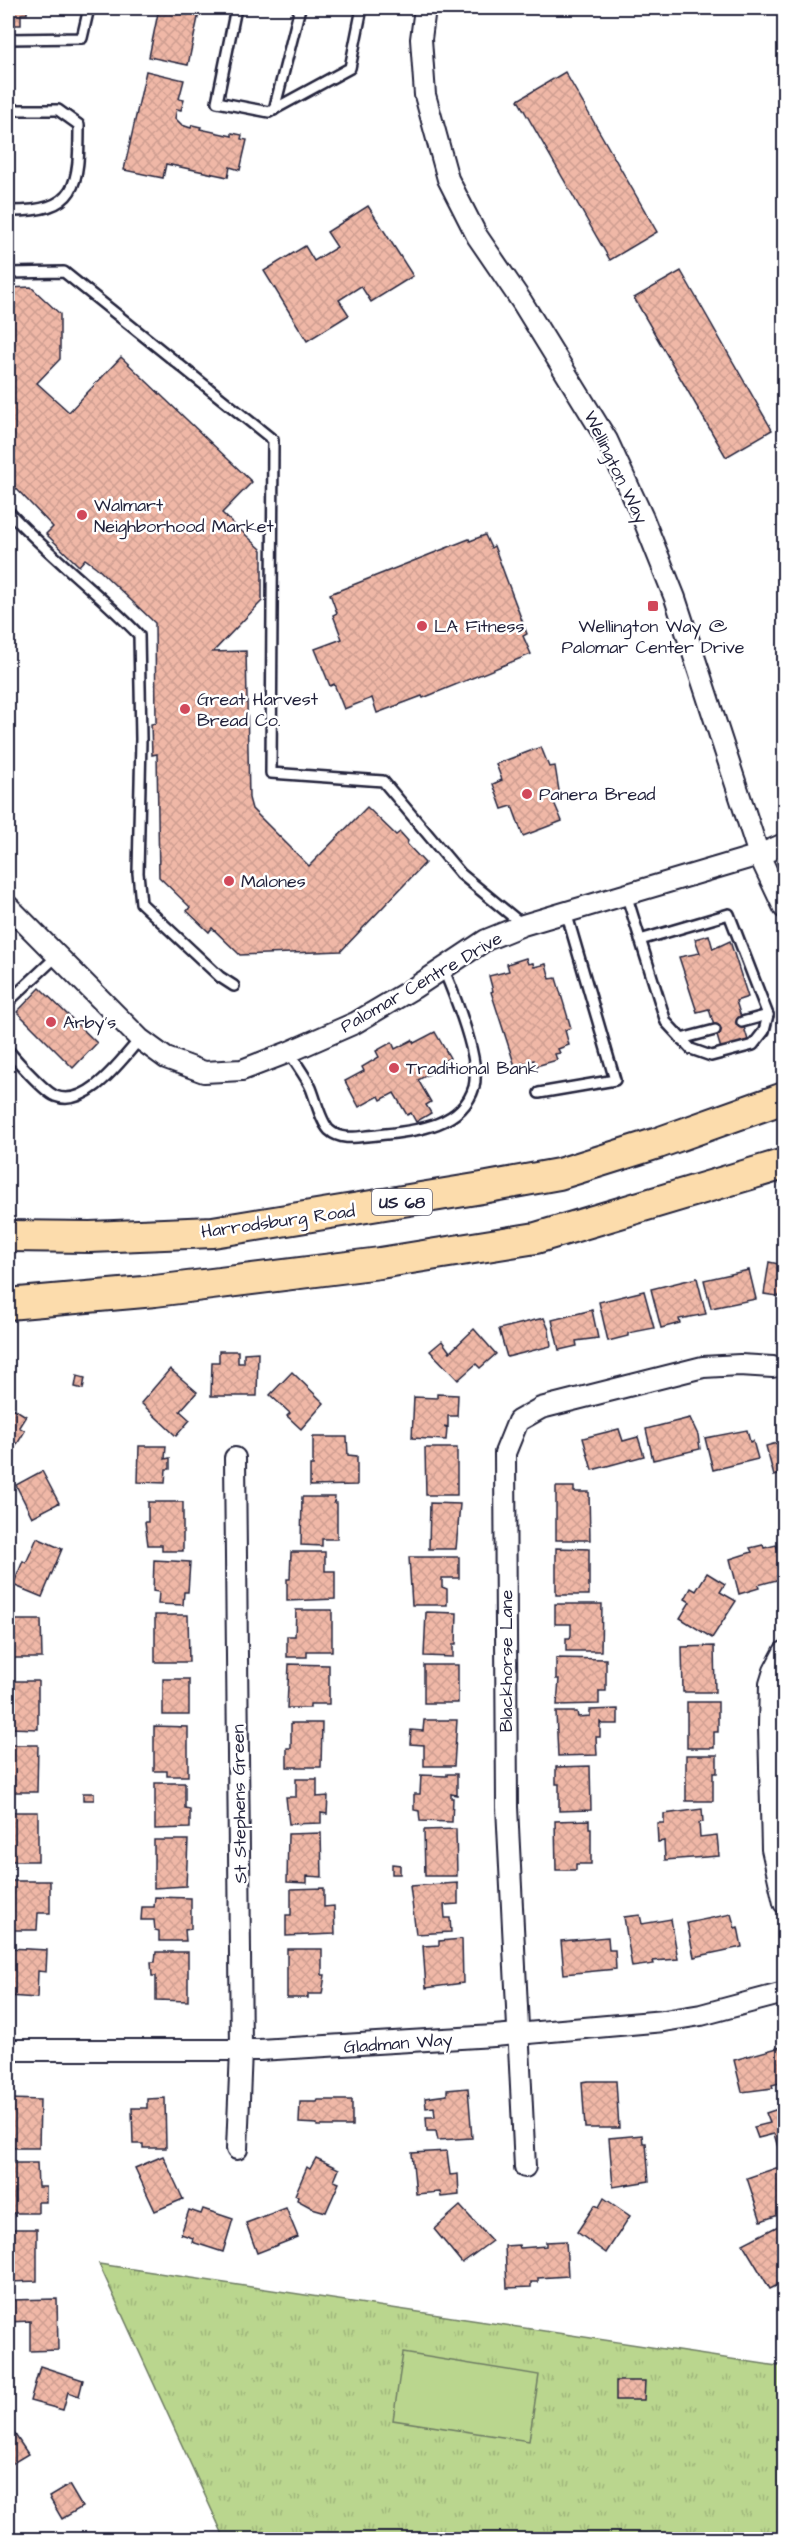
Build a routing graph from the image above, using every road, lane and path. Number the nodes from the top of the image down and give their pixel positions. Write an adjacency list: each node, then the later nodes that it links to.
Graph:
1 (89, 8): 6 (lane)
2 (236, 8): 8 (lane)
3 (300, 8): 8 (lane)
4 (362, 8): 8 (lane)
5 (424, 8): 13 (street, Wellington Way)
6 (8, 39)
7 (8, 110): 9 (lane)
8 (274, 110)
9 (8, 211)
10 (8, 273): 18 (lane)
11 (8, 511): 22 (lane)
12 (784, 844): 13 (street, Palomar Centre Drive)
13 (759, 855): 14 (street, Palomar Centre Drive); 15 (street, Wellington Way)
14 (626, 894): 17 (street, Palomar Centre Drive); 19 (lane)
15 (784, 908)
16 (9, 910): 20 (street, Palomar Centre Drive)
17 (566, 912): 18 (street, Palomar Centre Drive); 31 (lane)
18 (522, 925): 21 (street, Palomar Centre Drive)
19 (640, 940): 24 (lane); 28 (lane)
20 (57, 956): 23 (lane); 27 (street, Palomar Centre Drive)
21 (443, 968): 30 (street, Palomar Centre Drive); 30 (lane)
22 (234, 986)
23 (8, 1002)
24 (768, 1015): 25 (lane); 28 (lane)
25 (742, 1022)
26 (715, 1030): 28 (lane)
27 (140, 1039): 29 (lane); 30 (street, Palomar Centre Drive)
28 (681, 1039)
29 (8, 1050)
30 (289, 1052)
31 (539, 1093)
32 (784, 1098): 34 (main road, Harrodsburg Road / US 68)
33 (784, 1164): 35 (main road)
34 (8, 1236)
35 (8, 1304)
36 (773, 1367): 41 (street, Blackhorse Lane)
37 (235, 1458): 43 (street, St Stephens Green)
38 (784, 1652): 39 (street)
39 (784, 1903)
40 (784, 1993): 41 (street, Gladman Way)
41 (518, 2035): 43 (street, Gladman Way); 45 (street, Blackhorse Lane)
42 (8, 2050): 43 (street, Gladman Way)
43 (241, 2050): 44 (street, St Stephens Green)
44 (237, 2149)
45 (525, 2167)

